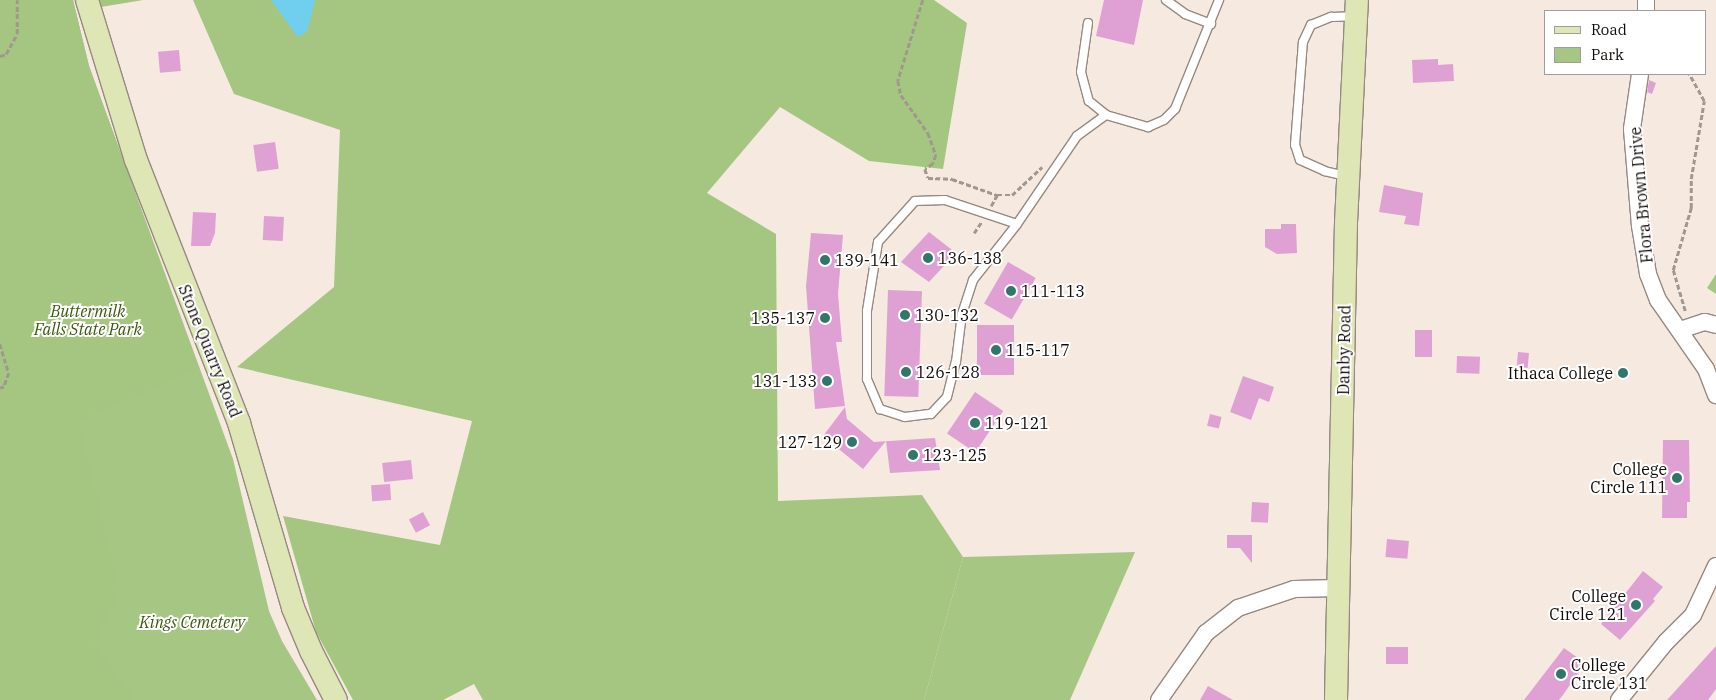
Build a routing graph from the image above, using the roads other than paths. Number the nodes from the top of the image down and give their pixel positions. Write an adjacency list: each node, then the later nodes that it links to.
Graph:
1 (87, 0): 16 (street, Stone Quarry Road)
2 (1166, 0): 6 (lane)
3 (1219, 0): 6 (lane)
4 (1356, 8): 9 (street, Danby Road); 9 (lane)
5 (1088, 23): 8 (lane)
6 (1210, 24): 8 (lane)
7 (1640, 75): 12 (street, Flora Brown Drive)
8 (1106, 115): 10 (lane)
9 (1348, 176): 15 (street, Danby Road)
10 (1017, 224): 10 (lane)
11 (1716, 325): 12 (street)
12 (1685, 328): 13 (street, Flora Brown Drive)
13 (1716, 395)
14 (1715, 575): 19 (street)
15 (1339, 588): 17 (street); 18 (street, Danby Road)
16 (336, 700)
17 (1160, 700)
18 (1336, 700)
19 (1619, 700)

